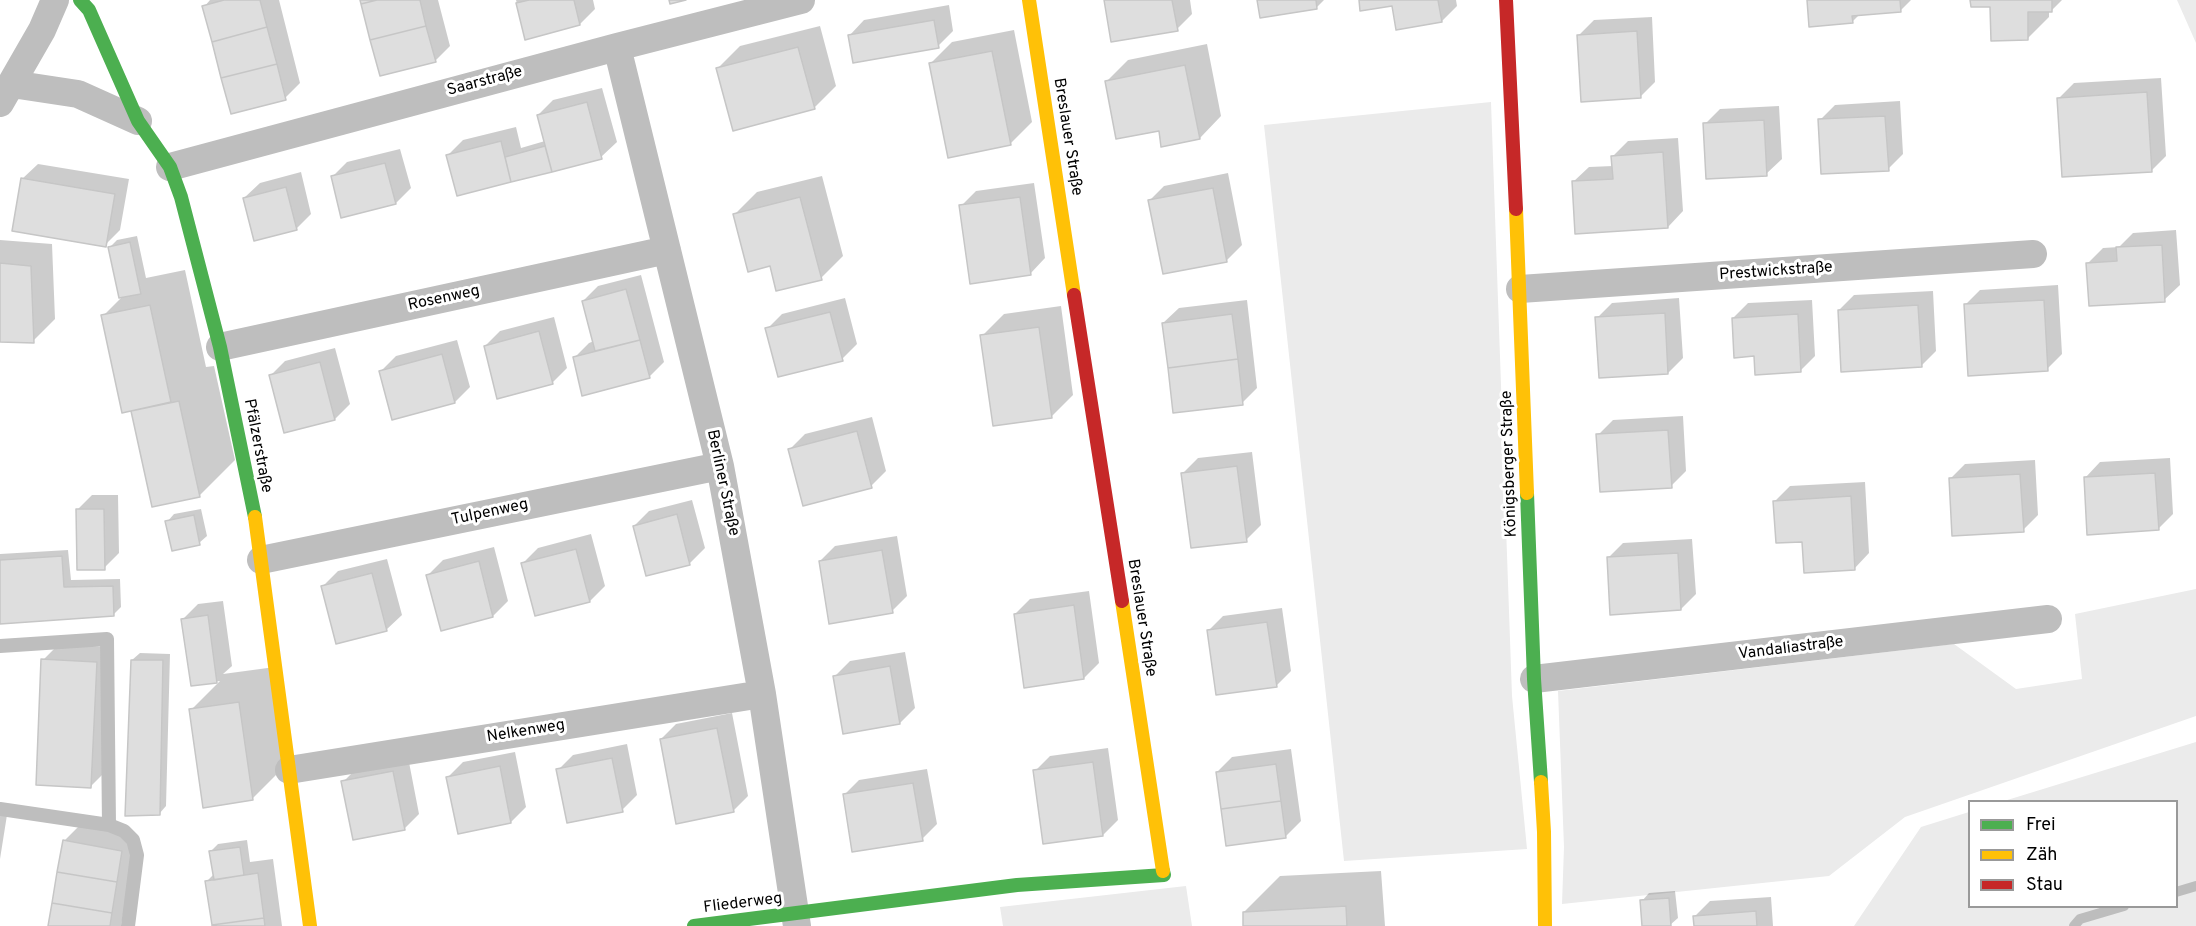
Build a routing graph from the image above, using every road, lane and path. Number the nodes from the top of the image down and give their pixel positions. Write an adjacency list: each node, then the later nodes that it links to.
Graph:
1 (54, 0): 7 (street)
2 (80, 0): 8 (street, Pfälzerstraße)
3 (801, 0): 6 (street, Saarstraße)
4 (1029, 0): 23 (street, Breslauer Straße)
5 (1506, 0): 12 (street, Königsberger Straße)
6 (617, 47): 9 (street, Saarstraße); 10 (street, Berliner Straße)
7 (6, 94): 8 (street)
8 (138, 121): 9 (street, Pfälzerstraße)
9 (170, 167): 13 (street, Pfälzerstraße)
10 (667, 250): 13 (street, Rosenweg); 14 (street, Berliner Straße)
11 (2033, 254): 12 (street, Prestwickstraße)
12 (1520, 289): 18 (street, Königsberger Straße)
13 (220, 347): 15 (street, Pfälzerstraße)
14 (720, 466): 15 (street, Tulpenweg); 19 (street, Berliner Straße)
15 (261, 560): 20 (street, Pfälzerstraße)
16 (2048, 619): 18 (street, Vandaliastraße)
17 (0, 646): 22 (lane)
18 (1534, 679): 27 (street, Königsberger Straße)
19 (762, 694): 20 (street, Nelkenweg); 23 (street, Berliner Straße)
20 (289, 770): 25 (street, Pfälzerstraße)
21 (0, 809): 22 (lane)
22 (109, 825): 24 (lane)
23 (797, 920): 26 (street, Fliederweg)
24 (128, 926)
25 (310, 926)
26 (694, 926)
27 (1545, 926)

